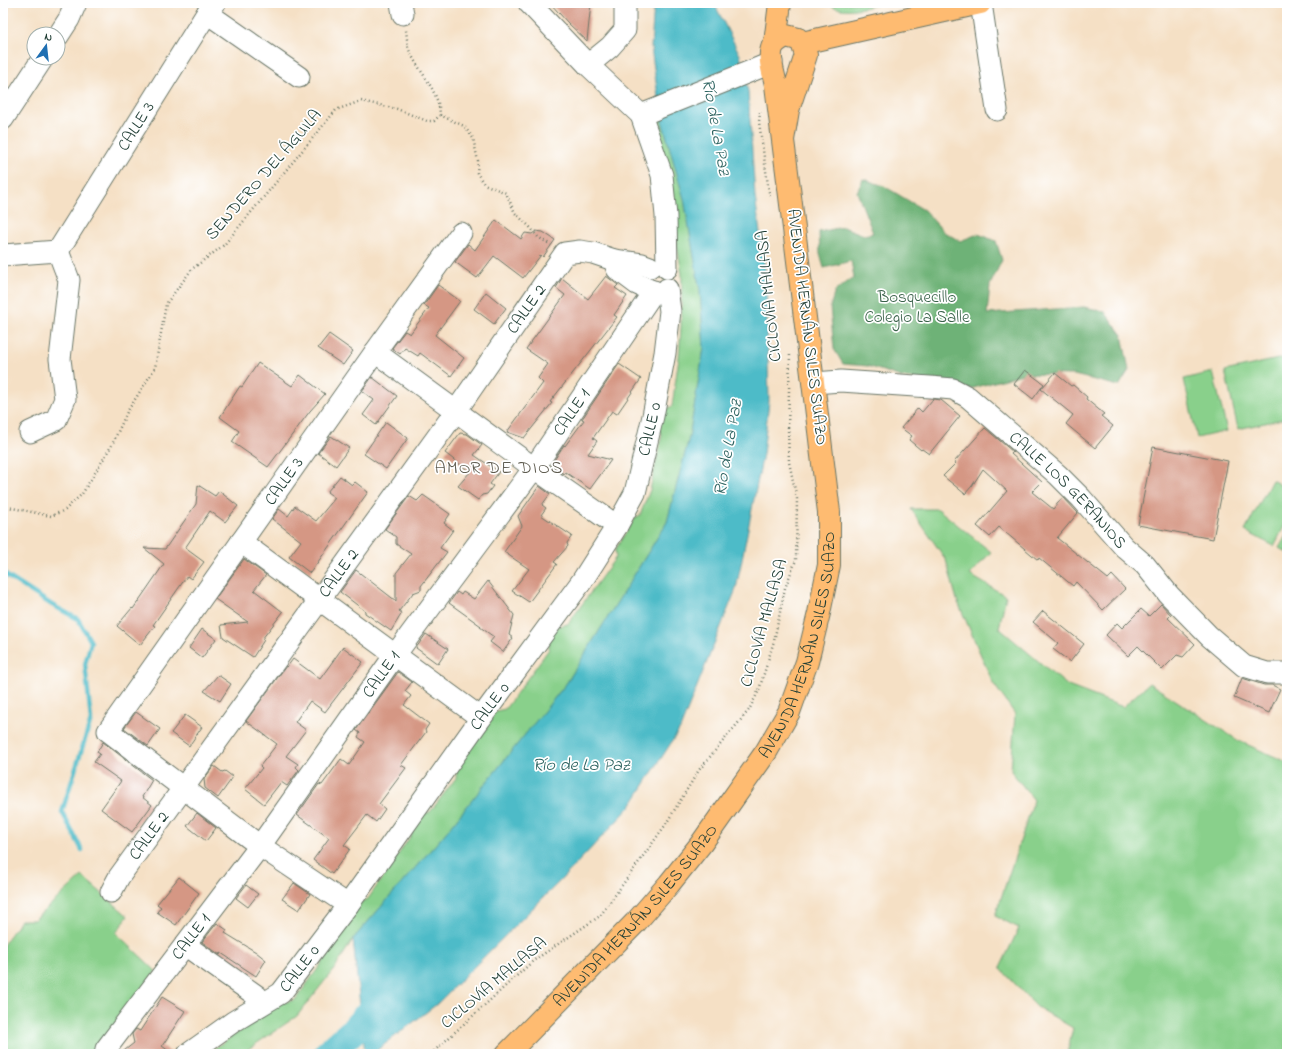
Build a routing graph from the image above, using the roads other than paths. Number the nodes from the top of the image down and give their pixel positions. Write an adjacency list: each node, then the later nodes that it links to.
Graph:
1 (76, 3): 8 (street)
2 (529, 3): 11 (street)
3 (625, 3): 11 (street)
4 (780, 3): 10 (main road, AVENIDA HERNÁN SILES SUAZO)
5 (783, 3): 9 (main road)
6 (981, 3): 9 (main road); 14 (street)
7 (211, 8): 13 (street); 19 (street, CALLE 3)
8 (64, 26)
9 (801, 49): 10 (main road); 10 (main road); 17 (main road, AVENIDA HERNÁN SILES SUAZO)
10 (768, 58): 15 (street); 17 (main road, AVENIDA HERNÁN SILES SUAZO)
11 (588, 65): 15 (street)
12 (38, 66): 16 (street)
13 (299, 77)
14 (997, 110)
15 (650, 111): 22 (street)
16 (3, 119)
17 (783, 140): 25 (main road, AVENIDA HERNÁN SILES SUAZO)
18 (461, 232): 24 (street, CALLE 3)
19 (58, 251): 20 (street); 27 (street)
20 (3, 255)
21 (614, 260): 22 (street); 23 (street); 26 (street, CALLE 2)
22 (657, 267): 23 (street)
23 (657, 290): 28 (street, CALLE 1); 29 (street, CALLE 0)
24 (375, 352): 26 (street); 30 (street, CALLE 3)
25 (814, 383): 33 (street, CALLE LOS GERANIOS); 43 (main road, AVENIDA HERNÁN SILES SUAZO)
26 (456, 411): 28 (street); 31 (street, CALLE 2)
27 (30, 432)
28 (534, 468): 29 (street); 32 (street, CALLE 1)
29 (617, 526): 34 (street, CALLE 0)
30 (241, 542): 31 (street); 35 (street, CALLE 3)
31 (319, 599): 32 (street); 35 (street, CALLE 2)
32 (395, 655): 34 (street); 36 (street, CALLE 1)
33 (1287, 673)
34 (481, 718): 38 (street, CALLE 0)
35 (184, 787): 36 (street); 37 (street, CALLE 2)
36 (260, 846): 38 (street); 39 (street, CALLE 1)
37 (111, 892)
38 (348, 906): 40 (street, CALLE 0)
39 (185, 945): 40 (street); 41 (street, CALLE 1)
40 (263, 1003): 42 (street, CALLE 0)
41 (105, 1054)
42 (188, 1054)
43 (507, 1054)

